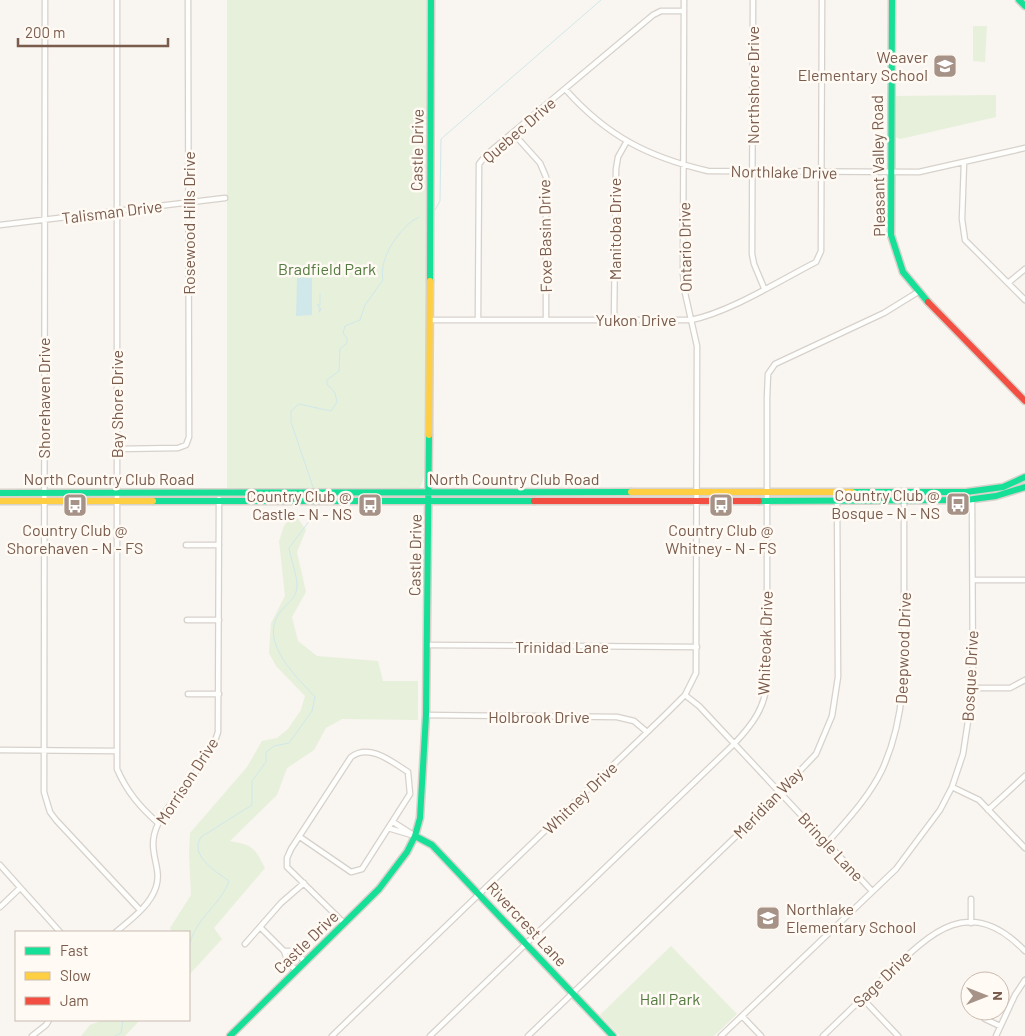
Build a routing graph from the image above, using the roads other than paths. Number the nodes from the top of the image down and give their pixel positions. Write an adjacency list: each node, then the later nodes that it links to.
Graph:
1 (45, 0): 24 (street, Shorehaven Drive)
2 (117, 0): 23 (street, Bay Shore Drive)
3 (188, 0): 22 (street, Rosewood Hills Drive)
4 (431, 0): 31 (main road, Castle Drive)
5 (684, 0): 11 (street, Ontario Drive)
6 (753, 0): 18 (street, Northshore Drive)
7 (822, 0): 19 (street)
8 (892, 0): 20 (main road, Pleasant Valley Road)
9 (1018, 0): 10 (main road)
10 (1025, 6)
11 (684, 11): 12 (street, Quebec Drive); 17 (street, Ontario Drive)
12 (566, 90): 13 (street, Quebec Drive); 14 (street, Northlake Drive)
13 (513, 133): 32 (street, Quebec Drive); 33 (street, Foxe Basin Drive)
14 (627, 141): 17 (street, Northlake Drive); 34 (street, Manitoba Drive)
15 (1025, 148): 16 (street, Northlake Drive)
16 (964, 163): 20 (street, Northlake Drive); 27 (street)
17 (684, 165): 18 (street, Northlake Drive); 35 (street, Ontario Drive)
18 (753, 172): 19 (street, Northlake Drive); 28 (street, Northshore Drive)
19 (822, 172): 20 (street, Northlake Drive); 28 (street, Yukon Drive)
20 (891, 172): 29 (main road, Pleasant Valley Road)
21 (224, 198): 22 (street, Talisman Drive)
22 (188, 202): 23 (street, Talisman Drive); 37 (street, Rosewood Hills Drive)
23 (117, 211): 24 (street, Talisman Drive); 37 (street, Bay Shore Drive)
24 (45, 220): 25 (street, Talisman Drive); 43 (street, Shorehaven Drive)
25 (0, 226)
26 (1025, 269): 27 (street)
27 (1008, 282): 30 (street)
28 (764, 288): 35 (street, Yukon Drive)
29 (918, 292): 36 (main road, Pleasant Valley Road); 50 (street, Whiteoak Drive)
30 (1025, 300)
31 (430, 320): 32 (street, Yukon Drive); 47 (main road, Castle Drive)
32 (478, 320): 33 (street, Yukon Drive)
33 (546, 320): 34 (street, Yukon Drive)
34 (614, 320): 35 (street, Yukon Drive)
35 (691, 320): 49 (street, Ontario Drive)
36 (1025, 401)
37 (117, 449): 44 (street, Bay Shore Drive)
38 (1025, 477): 40 (main road, North Country Club Road)
39 (1025, 487): 52 (main road, North Country Club Road)
40 (972, 491): 51 (main road, North Country Club Road); 52 (street, Bosque Drive)
41 (837, 492): 50 (main road, North Country Club Road); 51 (main road, North Country Club Road); 57 (street, Meridian Way)
42 (0, 493): 43 (main road, North Country Club Road)
43 (44, 493): 44 (main road, North Country Club Road); 59 (street, Shorehaven Drive)
44 (116, 493): 45 (main road, North Country Club Road); 60 (street, Bay Shore Drive)
45 (219, 493): 46 (main road, North Country Club Road); 61 (street, Morrison Drive)
46 (271, 493): 47 (main road, North Country Club Road); 62 (main road)
47 (429, 493): 48 (main road, North Country Club Road); 63 (main road, Castle Drive)
48 (557, 493): 49 (main road, North Country Club Road); 54 (main road)
49 (696, 493): 50 (main road, North Country Club Road); 55 (street, Ontario Drive)
50 (767, 493): 56 (street, Whiteoak Drive)
51 (904, 493): 58 (street, Deepwood Drive)
52 (972, 500): 58 (main road, North Country Club Road); 66 (street, Bosque Drive)
53 (0, 501): 59 (main road, North Country Club Road)
54 (557, 501): 55 (main road, North Country Club Road); 63 (main road, North Country Club Road)
55 (696, 501): 56 (main road, North Country Club Road); 71 (street, Whitney Drive)
56 (767, 501): 57 (main road, North Country Club Road); 79 (street, Whiteoak Drive)
57 (837, 501): 58 (main road, North Country Club Road); 85 (street, Meridian Way)
58 (904, 501): 92 (street, Deepwood Drive)
59 (44, 502): 60 (main road, North Country Club Road); 81 (street, Shorehaven Drive)
60 (116, 502): 61 (main road, North Country Club Road); 82 (street, Bay Shore Drive)
61 (219, 502): 62 (main road, North Country Club Road); 65 (street, Morrison Drive)
62 (271, 502): 63 (main road, North Country Club Road)
63 (429, 502): 70 (main road, Castle Drive)
64 (186, 545): 65 (street)
65 (219, 545): 69 (street, Morrison Drive)
66 (973, 580): 67 (street); 73 (street, Bosque Drive)
67 (1025, 580)
68 (187, 620): 69 (street)
69 (219, 620): 75 (street, Morrison Drive)
70 (427, 645): 71 (street, Trinidad Lane); 77 (main road, Castle Drive)
71 (697, 647): 76 (street, Whitney Drive)
72 (1025, 680): 73 (street)
73 (973, 688): 84 (street, Bosque Drive)
74 (188, 694): 75 (street)
75 (219, 694): 88 (street, Morrison Drive)
76 (685, 696): 78 (street, Whitney Drive); 79 (street, Bringle Lane)
77 (426, 715): 78 (street, Holbrook Drive); 90 (main road, Castle Drive)
78 (647, 732): 98 (street, Whitney Drive)
79 (734, 744): 85 (street, Bringle Lane); 107 (street, Whiteoak Drive)
80 (0, 750): 81 (street)
81 (44, 750): 82 (street); 101 (street, Shorehaven Drive)
82 (116, 751): 88 (street, Bay Shore Drive)
83 (1025, 776): 86 (street)
84 (952, 787): 86 (street); 97 (street, Bosque Drive)
85 (781, 793): 92 (street, Bringle Lane); 114 (street, Meridian Way)
86 (988, 810): 93 (street)
87 (393, 822): 89 (street); 90 (street); 91 (street)
88 (158, 823): 101 (street, Morrison Drive)
89 (388, 828): 90 (street); 91 (street)
90 (416, 836): 98 (main road, Rivercrest Lane); 102 (main road, Castle Drive)
91 (300, 837): 95 (street)
92 (827, 843): 97 (street, Bringle Lane)
93 (1025, 848)
94 (0, 865): 96 (street)
95 (304, 883): 102 (street); 104 (street)
96 (20, 888): 100 (street); 105 (street)
97 (872, 891): 116 (street, Bosque Drive)
98 (480, 894): 107 (main road, Rivercrest Lane); 122 (street, Whitney Drive)
99 (971, 900): 103 (street)
100 (0, 907)
101 (140, 910): 106 (street, Morrison Drive)
102 (344, 923): 111 (main road, Castle Drive)
103 (971, 923): 110 (street, Sage Drive); 115 (street, Sage Drive)
104 (260, 927): 108 (street); 109 (street)
105 (59, 931)
106 (117, 931)
107 (526, 943): 114 (main road, Rivercrest Lane); 123 (street, Whiteoak Drive)
108 (245, 944)
109 (284, 951): 111 (street); 112 (street)
110 (1025, 951)
111 (305, 961): 112 (main road, Castle Drive)
112 (296, 970): 121 (main road, Castle Drive)
113 (1025, 980): 119 (street)
114 (572, 993): 124 (street, Meridian Way); 125 (main road, Rivercrest Lane)
115 (862, 998): 128 (street, Sage Drive); 129 (street)
116 (742, 1016): 126 (street, Bosque Drive); 127 (street)
117 (48, 1021): 120 (street)
118 (989, 1021): 119 (street)
119 (1000, 1026): 130 (street)
120 (32, 1036)
121 (230, 1036)
122 (332, 1036)
123 (430, 1036)
124 (528, 1036)
125 (613, 1036)
126 (721, 1036)
127 (761, 1036)
128 (822, 1036)
129 (898, 1036)
130 (996, 1036)

